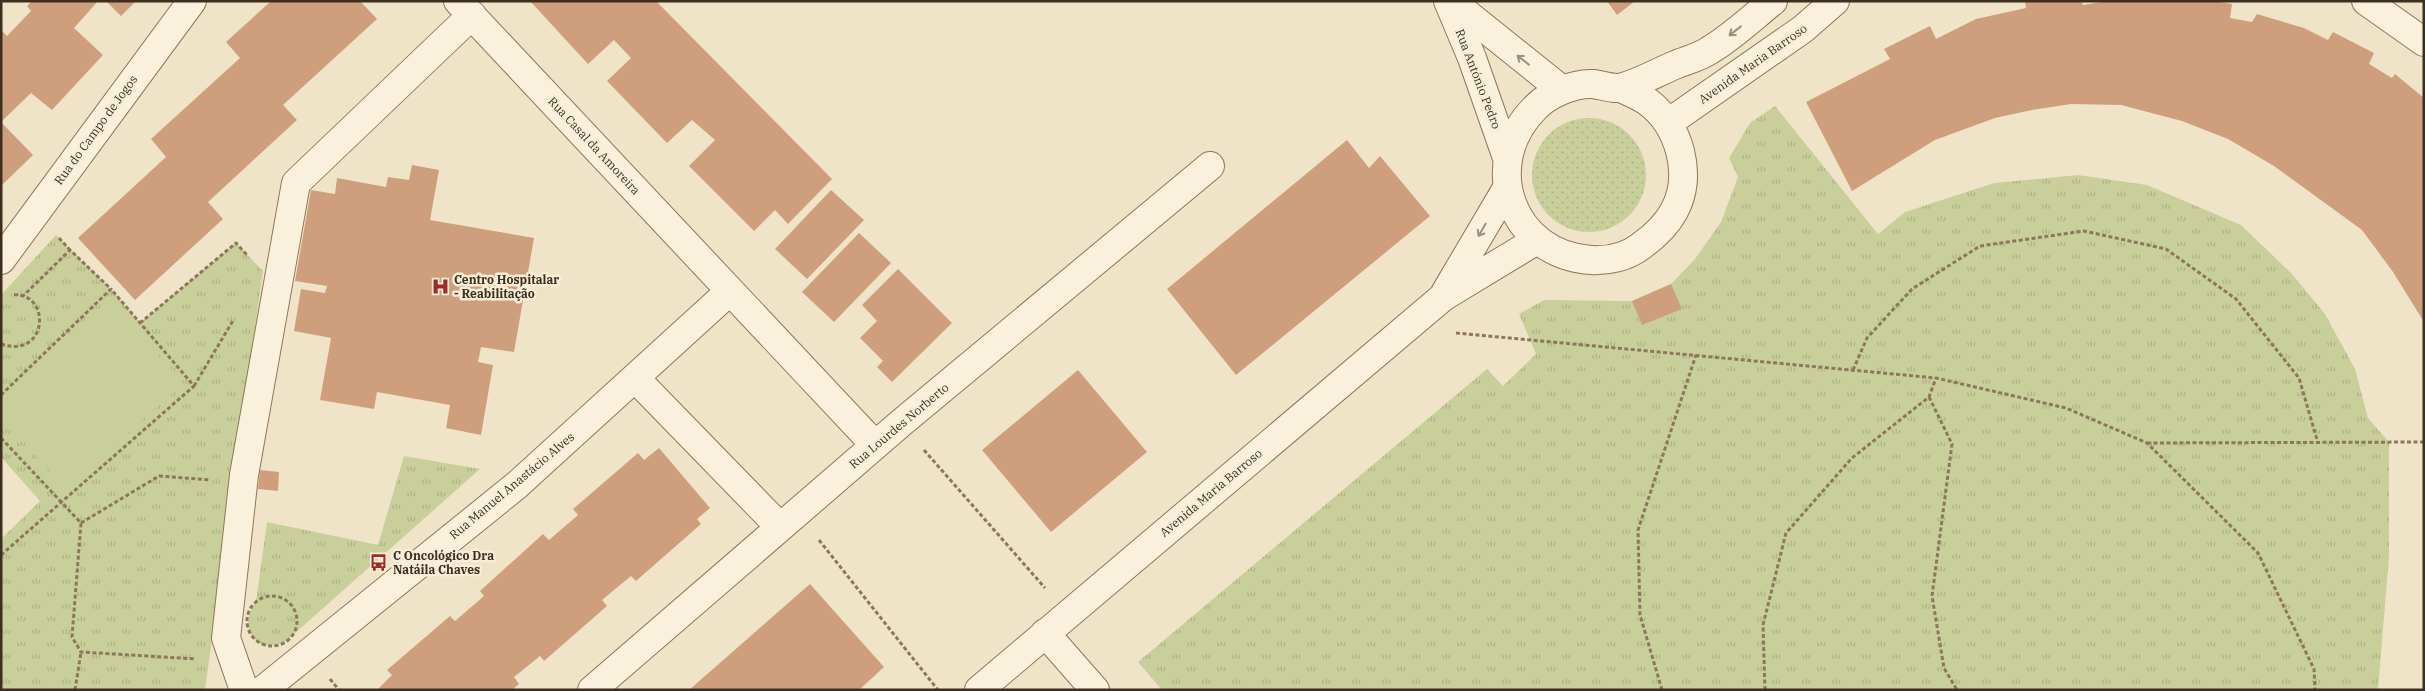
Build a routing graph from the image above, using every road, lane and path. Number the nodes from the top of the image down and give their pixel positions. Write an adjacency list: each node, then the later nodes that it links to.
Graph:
1 (192, 1): 16 (street, Rua do Campo de Jogos)
2 (1449, 1): 9 (street, Rua António Pedro, one-way to 2); 11 (street, Rua António Pedro)
3 (1773, 1): 8 (street, one-way to 8)
4 (1835, 1): 10 (street, Avenida Maria Barroso)
5 (2366, 1): 7 (street)
6 (465, 8): 18 (street, Rua Casal da Amoreira); 50 (street)
7 (2424, 42)
8 (1621, 88): 9 (street); 10 (street)
9 (1562, 90): 11 (street)
10 (1668, 123): 14 (street)
11 (1507, 158): 13 (street)
12 (1210, 166): 33 (street, Rua Lourdes Norberto)
13 (1507, 188): 14 (street); 21 (street, Avenida Maria Barroso, one-way to 21)
14 (1537, 240): 21 (street, Avenida Maria Barroso)
15 (250, 257): 23 (path)
16 (1, 260)
17 (111, 290): 20 (path); 23 (path); 31 (path)
18 (730, 291): 28 (street, Rua Manuel Anastácio Alves); 38 (street, Rua Casal da Amoreira)
19 (6, 295): 20 (path)
20 (23, 296): 25 (path)
21 (1443, 297): 24 (street, Avenida Maria Barroso)
22 (238, 312): 30 (path)
23 (140, 323): 30 (path)
24 (1406, 328): 26 (path); 45 (street, Avenida Maria Barroso)
25 (1, 344)
26 (1696, 356): 27 (path); 56 (path)
27 (1853, 370): 29 (path); 37 (path)
28 (635, 378): 41 (street); 51 (street, Rua Manuel Anastácio Alves)
29 (1936, 378): 32 (path); 35 (path)
30 (194, 386): 40 (path)
31 (1, 395)
32 (1929, 397): 57 (path); 58 (path)
33 (901, 423): 38 (street, Rua Lourdes Norberto); 45 (path)
34 (1, 438): 40 (path)
35 (2147, 442): 37 (path); 59 (path)
36 (2424, 442): 37 (path)
37 (2318, 443)
38 (875, 445): 41 (street, Rua Lourdes Norberto)
39 (219, 480): 42 (path)
40 (61, 503): 42 (path); 43 (path)
41 (789, 520): 52 (street, Rua Lourdes Norberto); 53 (path)
42 (81, 523): 47 (path)
43 (1, 555)
44 (295, 611): 44 (path)
45 (1068, 614): 46 (street, Avenida Maria Barroso)
46 (1045, 633): 54 (street, Avenida Maria Barroso); 55 (street)
47 (81, 652): 48 (path); 49 (path)
48 (199, 659)
49 (75, 690)
50 (244, 690)
51 (263, 690)
52 (592, 690)
53 (938, 690)
54 (979, 690)
55 (1096, 690)
56 (1662, 690)
57 (1765, 690)
58 (1957, 690)
59 (2315, 690)

